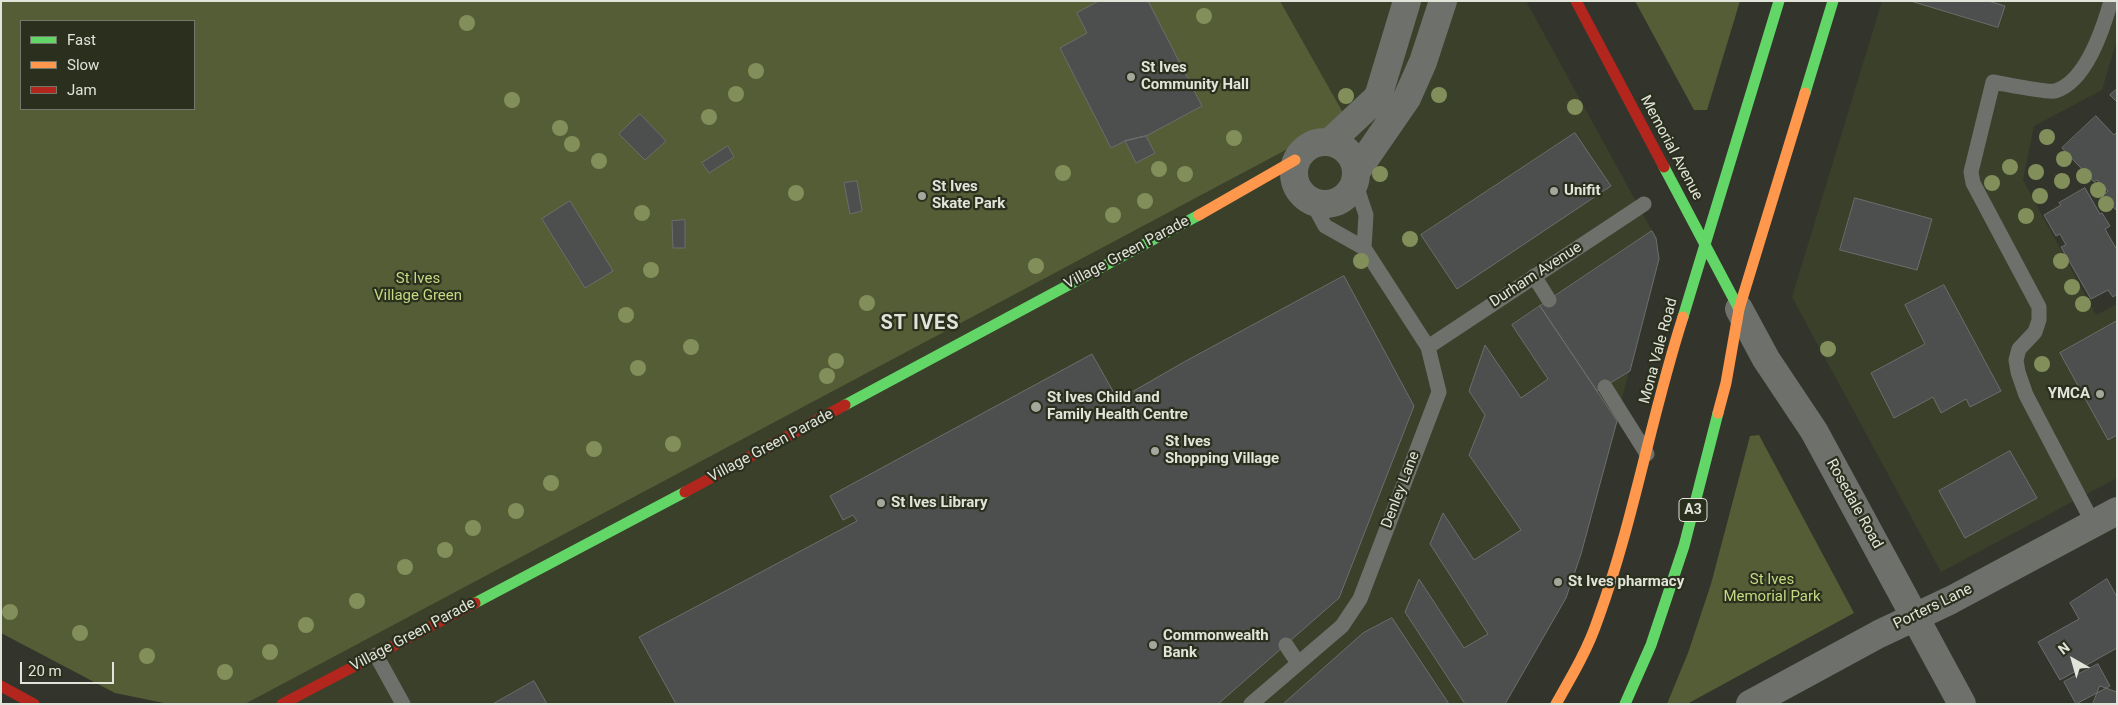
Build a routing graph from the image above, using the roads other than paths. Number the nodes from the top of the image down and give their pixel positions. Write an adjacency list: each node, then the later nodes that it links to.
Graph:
1 (1407, 1): 7 (street)
2 (1443, 1): 9 (street)
3 (1576, 1): 13 (main road, Memorial Avenue)
4 (1779, 1): 13 (main road, Mona Vale Road)
5 (1833, 1): 17 (main road, A3)
6 (2111, 1): 21 (lane)
7 (1331, 141): 8 (street); 9 (street)
8 (1296, 160): 10 (main road, Village Green Parade); 11 (street)
9 (1356, 177): 11 (street); 14 (lane)
10 (1258, 184): 11 (street); 24 (main road, Village Green Parade)
11 (1305, 195): 14 (lane, Denley Lane)
12 (1644, 204): 15 (lane, Durham Avenue)
13 (1706, 246): 17 (main road, Memorial Avenue); 20 (main road, Mona Vale Road)
14 (1364, 248): 18 (lane, Denley Lane)
15 (1534, 276): 16 (lane); 18 (lane, Durham Avenue)
16 (1549, 300)
17 (1739, 309): 22 (street, Rosedale Road); 32 (main road, A3)
18 (1428, 347): 25 (lane, Denley Lane)
19 (1605, 387): 20 (lane)
20 (1647, 454): 31 (main road, Mona Vale Road)
21 (2105, 517): 22 (street, Porters Lane)
22 (1916, 617): 33 (street, Porters Lane); 34 (street, Rosedale Road)
23 (1286, 645): 25 (lane)
24 (376, 656): 28 (main road, Village Green Parade); 29 (lane)
25 (1298, 663): 30 (lane, Denley Lane)
26 (1, 686): 27 (main road)
27 (34, 704)
28 (282, 704)
29 (403, 704)
30 (1251, 704)
31 (1556, 704)
32 (1625, 704)
33 (1750, 704)
34 (1962, 704)

